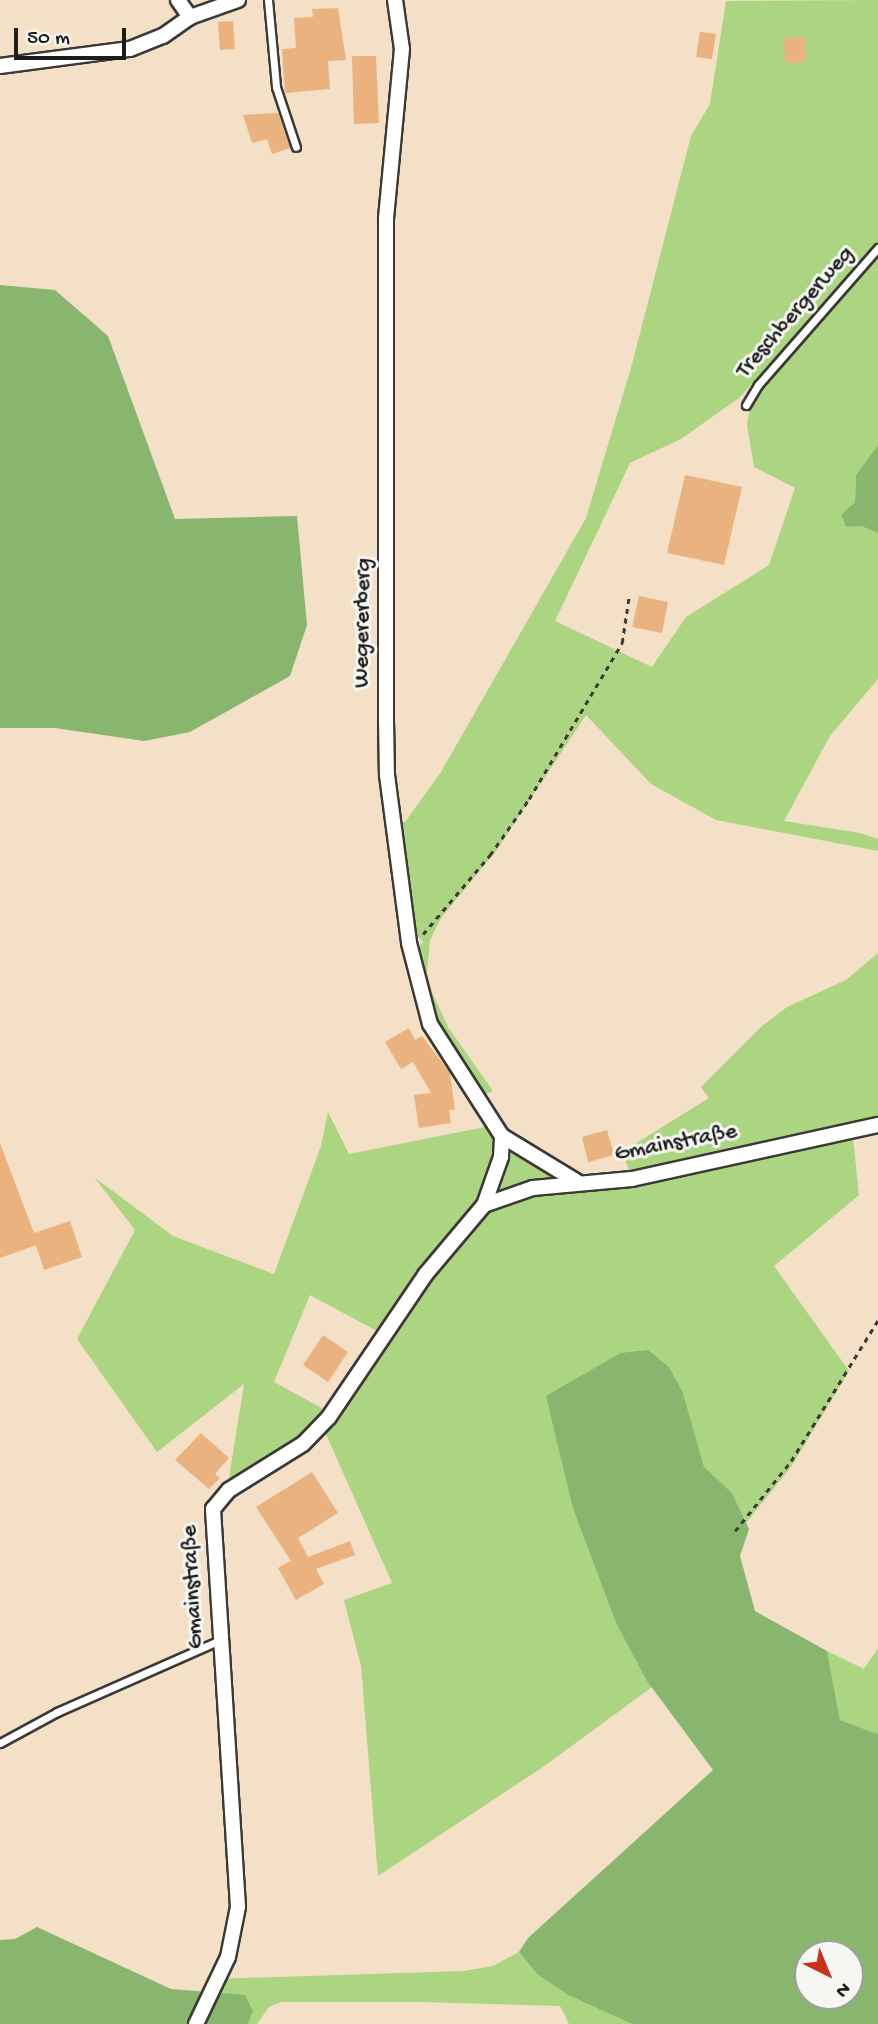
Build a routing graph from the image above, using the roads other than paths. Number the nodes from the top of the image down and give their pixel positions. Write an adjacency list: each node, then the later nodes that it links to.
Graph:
1 (178, 0): 5 (street)
2 (238, 0): 5 (street)
3 (268, 0): 7 (lane)
4 (395, 0): 11 (street, Wegererberg)
5 (190, 17): 6 (street)
6 (0, 66)
7 (296, 147)
8 (878, 248): 9 (lane, Treschbergerweg)
9 (746, 405)
10 (878, 1125): 12 (street, Gmainstraße)
11 (502, 1136): 12 (street, Wegererberg); 13 (street, Gmainstraße)
12 (576, 1181): 13 (street, Gmainstraße)
13 (484, 1205): 14 (street, Gmainstraße)
14 (220, 1640): 15 (lane); 16 (street, Gmainstraße)
15 (0, 1744)
16 (196, 2024)

